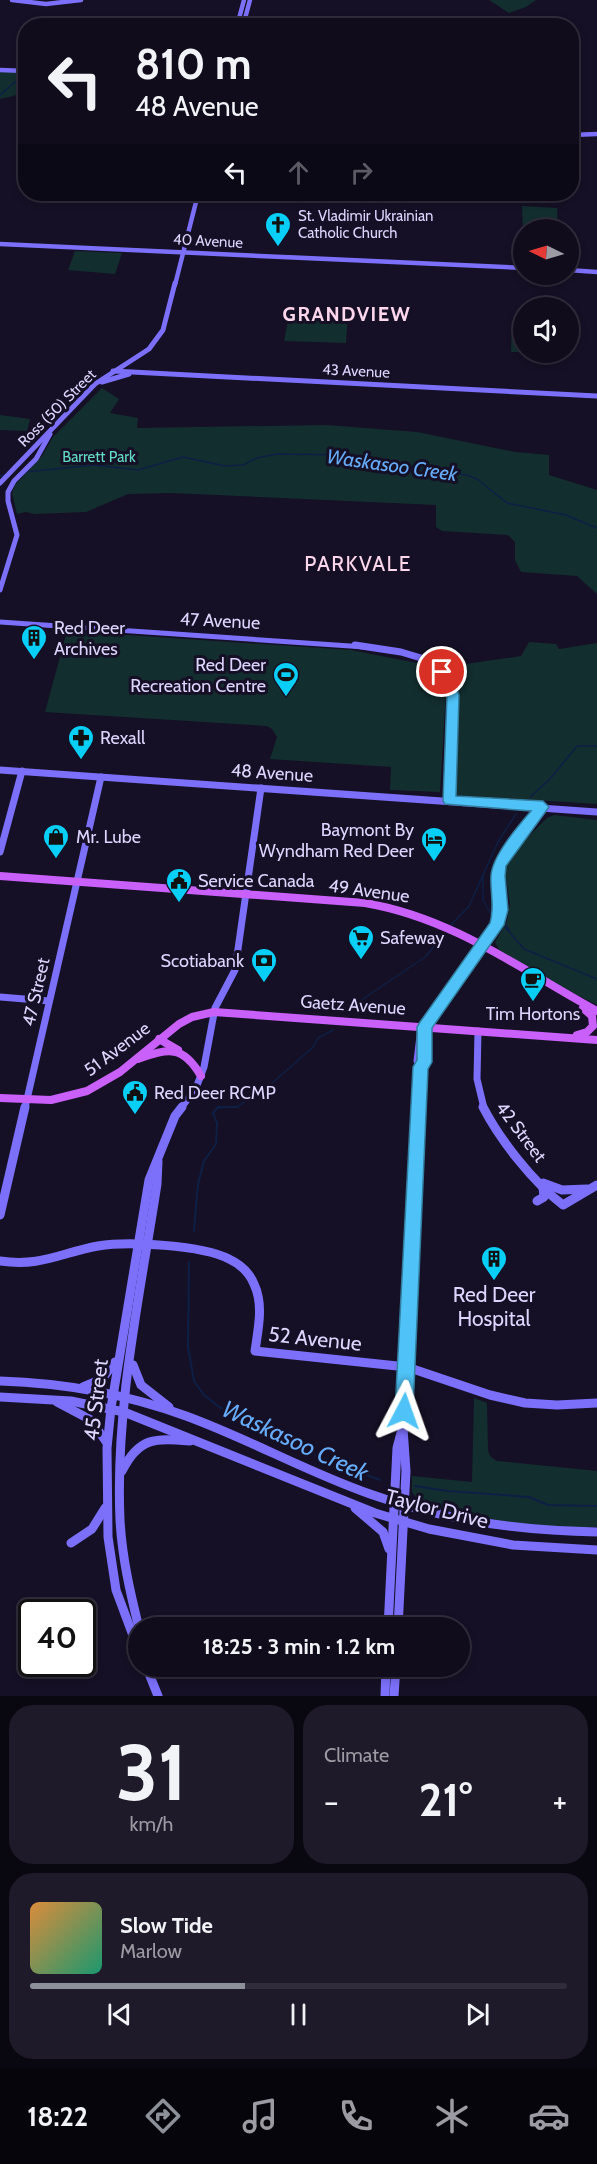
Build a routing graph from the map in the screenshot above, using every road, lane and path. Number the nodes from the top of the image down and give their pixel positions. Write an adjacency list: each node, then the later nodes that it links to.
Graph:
1 (12, 0): 2 (street)
2 (81, 0)
3 (244, 0): 5 (street)
4 (250, 0): 6 (street)
5 (239, 18)
6 (245, 18)
7 (0, 70): 8 (street)
8 (18, 71)
9 (597, 134): 10 (street)
10 (579, 135)
11 (196, 201): 13 (street, Ross (50) Street)
12 (0, 244): 13 (street, 40 Avenue)
13 (183, 252): 14 (street, 40 Avenue); 17 (street, Ross (50) Street)
14 (513, 267)
15 (579, 271): 16 (street)
16 (597, 272)
17 (137, 357): 18 (street, Ross (50) Street); 19 (street)
18 (113, 371): 19 (street, 43 Avenue); 20 (street, Ross (50) Street)
19 (142, 372): 20 (street); 21 (street, 43 Avenue)
20 (92, 387): 22 (street, Ross (50) Street)
21 (597, 396)
22 (53, 430): 23 (street); 24 (street, Ross (50) Street)
23 (40, 452): 24 (street); 25 (street)
24 (22, 460): 25 (street); 26 (street, Ross (50) Street)
25 (27, 468): 28 (street)
26 (0, 483)
27 (0, 500): 28 (street)
28 (10, 508): 29 (street)
29 (0, 590)
30 (0, 622): 31 (street, 47 Avenue)
31 (435, 666): 36 (street)
32 (0, 770): 33 (street, 48 Avenue)
33 (22, 771): 34 (street, 48 Avenue); 39 (street)
34 (101, 777): 35 (street, 48 Avenue); 41 (street, 47 Street)
35 (261, 788): 36 (street, 48 Avenue); 42 (street, 45 Street)
36 (449, 801): 37 (street, 48 Avenue)
37 (543, 807): 38 (street, 48 Avenue); 43 (street)
38 (597, 812)
39 (0, 852)
40 (0, 876): 41 (main road, 49 Avenue)
41 (77, 882): 42 (main road, 49 Avenue); 46 (street, 47 Street)
42 (246, 894): 43 (main road, 49 Avenue); 48 (street, 45 Street)
43 (482, 946): 45 (main road, 49 Avenue); 49 (street)
44 (0, 997): 46 (street)
45 (570, 997): 47 (main road); 51 (main road)
46 (49, 1001): 58 (street, 47 Street)
47 (597, 1011)
48 (214, 1012): 49 (main road, Gaetz Avenue); 52 (main road, 51 Avenue); 56 (street, 45 Street)
49 (425, 1027): 50 (main road, Gaetz Avenue); 69 (street)
50 (478, 1030): 51 (main road, Gaetz Avenue); 60 (street, 42 Street)
51 (566, 1037): 53 (main road, Gaetz Avenue)
52 (159, 1039): 54 (main road); 55 (main road, 51 Avenue)
53 (597, 1040)
54 (181, 1052): 55 (main road); 56 (main road)
55 (128, 1063): 58 (main road, 51 Avenue)
56 (201, 1076): 59 (street, 45 Street)
57 (0, 1098): 58 (main road, 51 Avenue)
58 (27, 1099): 63 (street, 47 Street)
59 (158, 1155): 64 (street, 45 Street); 65 (street, 45 Street)
60 (538, 1180): 61 (street, 42 Street); 61 (street, 42 Street); 62 (street)
61 (594, 1187)
62 (537, 1201)
63 (0, 1215)
64 (137, 1245): 65 (street, 52 Avenue); 66 (street, 52 Avenue); 67 (street, 45 Street)
65 (148, 1246): 68 (street, 45 Street); 69 (street, 52 Avenue)
66 (0, 1261)
67 (120, 1349): 71 (street); 72 (street, 45 Street)
68 (132, 1353): 74 (street, 45 Street); 79 (street)
69 (407, 1366): 76 (street, 52 Avenue); 84 (street)
70 (0, 1381): 71 (street, Taylor Drive)
71 (80, 1388): 72 (street, Taylor Drive)
72 (113, 1394): 74 (street, Taylor Drive); 77 (street, 45 Street)
73 (0, 1396): 75 (street, Taylor Drive)
74 (126, 1398): 78 (street, 45 Street); 79 (street, Taylor Drive)
75 (52, 1400): 77 (street, Taylor Drive); 81 (street)
76 (597, 1403)
77 (111, 1408): 78 (street, Taylor Drive); 81 (street, 45 Street)
78 (124, 1412): 80 (street, Taylor Drive); 82 (street, 45 Street)
79 (178, 1414): 84 (street, Taylor Drive)
80 (200, 1442): 82 (street); 83 (street, Taylor Drive)
81 (107, 1443): 85 (street, 45 Street)
82 (119, 1477): 91 (street, 45 Street)
83 (349, 1502): 86 (street, Taylor Drive); 90 (street)
84 (399, 1503): 86 (street); 87 (street, Taylor Drive)
85 (106, 1506): 88 (street); 94 (street, 45 Street)
86 (398, 1520): 89 (street, Taylor Drive); 90 (street); 93 (street)
87 (597, 1532)
88 (70, 1543)
89 (597, 1550)
90 (391, 1559): 92 (street)
91 (136, 1617)
92 (388, 1617)
93 (398, 1617)
94 (128, 1622)
95 (151, 1677): 98 (street)
96 (386, 1677): 99 (street)
97 (395, 1677): 100 (street)
98 (158, 1696)
99 (385, 1696)
100 (394, 1696)

